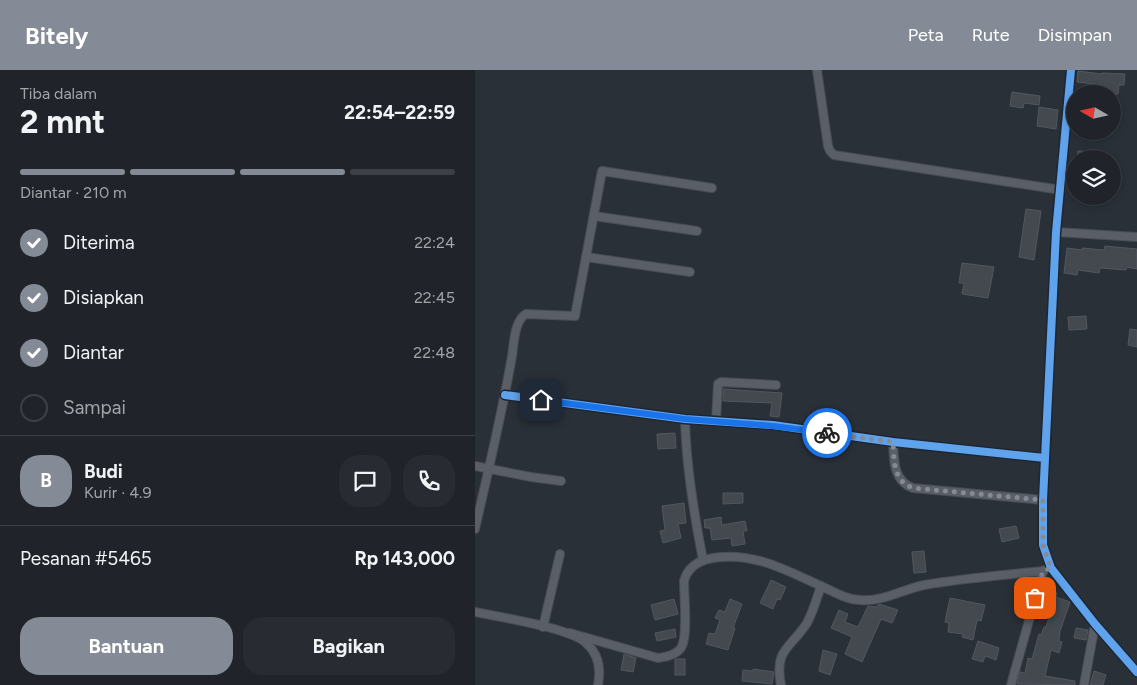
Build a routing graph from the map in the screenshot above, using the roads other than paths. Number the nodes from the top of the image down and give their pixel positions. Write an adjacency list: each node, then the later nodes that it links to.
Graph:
1 (817, 70): 4 (street)
2 (1071, 70): 4 (street)
3 (712, 188): 5 (street)
4 (1061, 190): 7 (street)
5 (594, 216): 6 (street); 9 (street)
6 (697, 231)
7 (1056, 232): 8 (street); 16 (street)
8 (1137, 237)
9 (586, 257): 10 (street); 12 (street)
10 (690, 272)
11 (775, 385): 14 (street)
12 (505, 395): 13 (street); 18 (street)
13 (685, 419): 14 (street); 23 (street)
14 (716, 421): 15 (street)
15 (893, 442): 16 (street); 20 (street)
16 (1045, 458): 20 (street)
17 (475, 466): 18 (street)
18 (489, 468): 19 (street); 21 (street)
19 (561, 481)
20 (1043, 500): 24 (street)
21 (475, 529)
22 (560, 554): 29 (street)
23 (703, 560): 26 (street); 30 (street)
24 (1051, 568): 25 (street); 28 (street)
25 (1043, 571): 26 (street); 34 (street)
26 (821, 586): 33 (street)
27 (475, 612): 29 (street)
28 (1095, 624): 31 (street); 35 (street)
29 (543, 627): 30 (street)
30 (570, 633): 32 (street)
31 (1137, 672)
32 (598, 685)
33 (781, 685)
34 (1011, 685)
35 (1084, 685)

